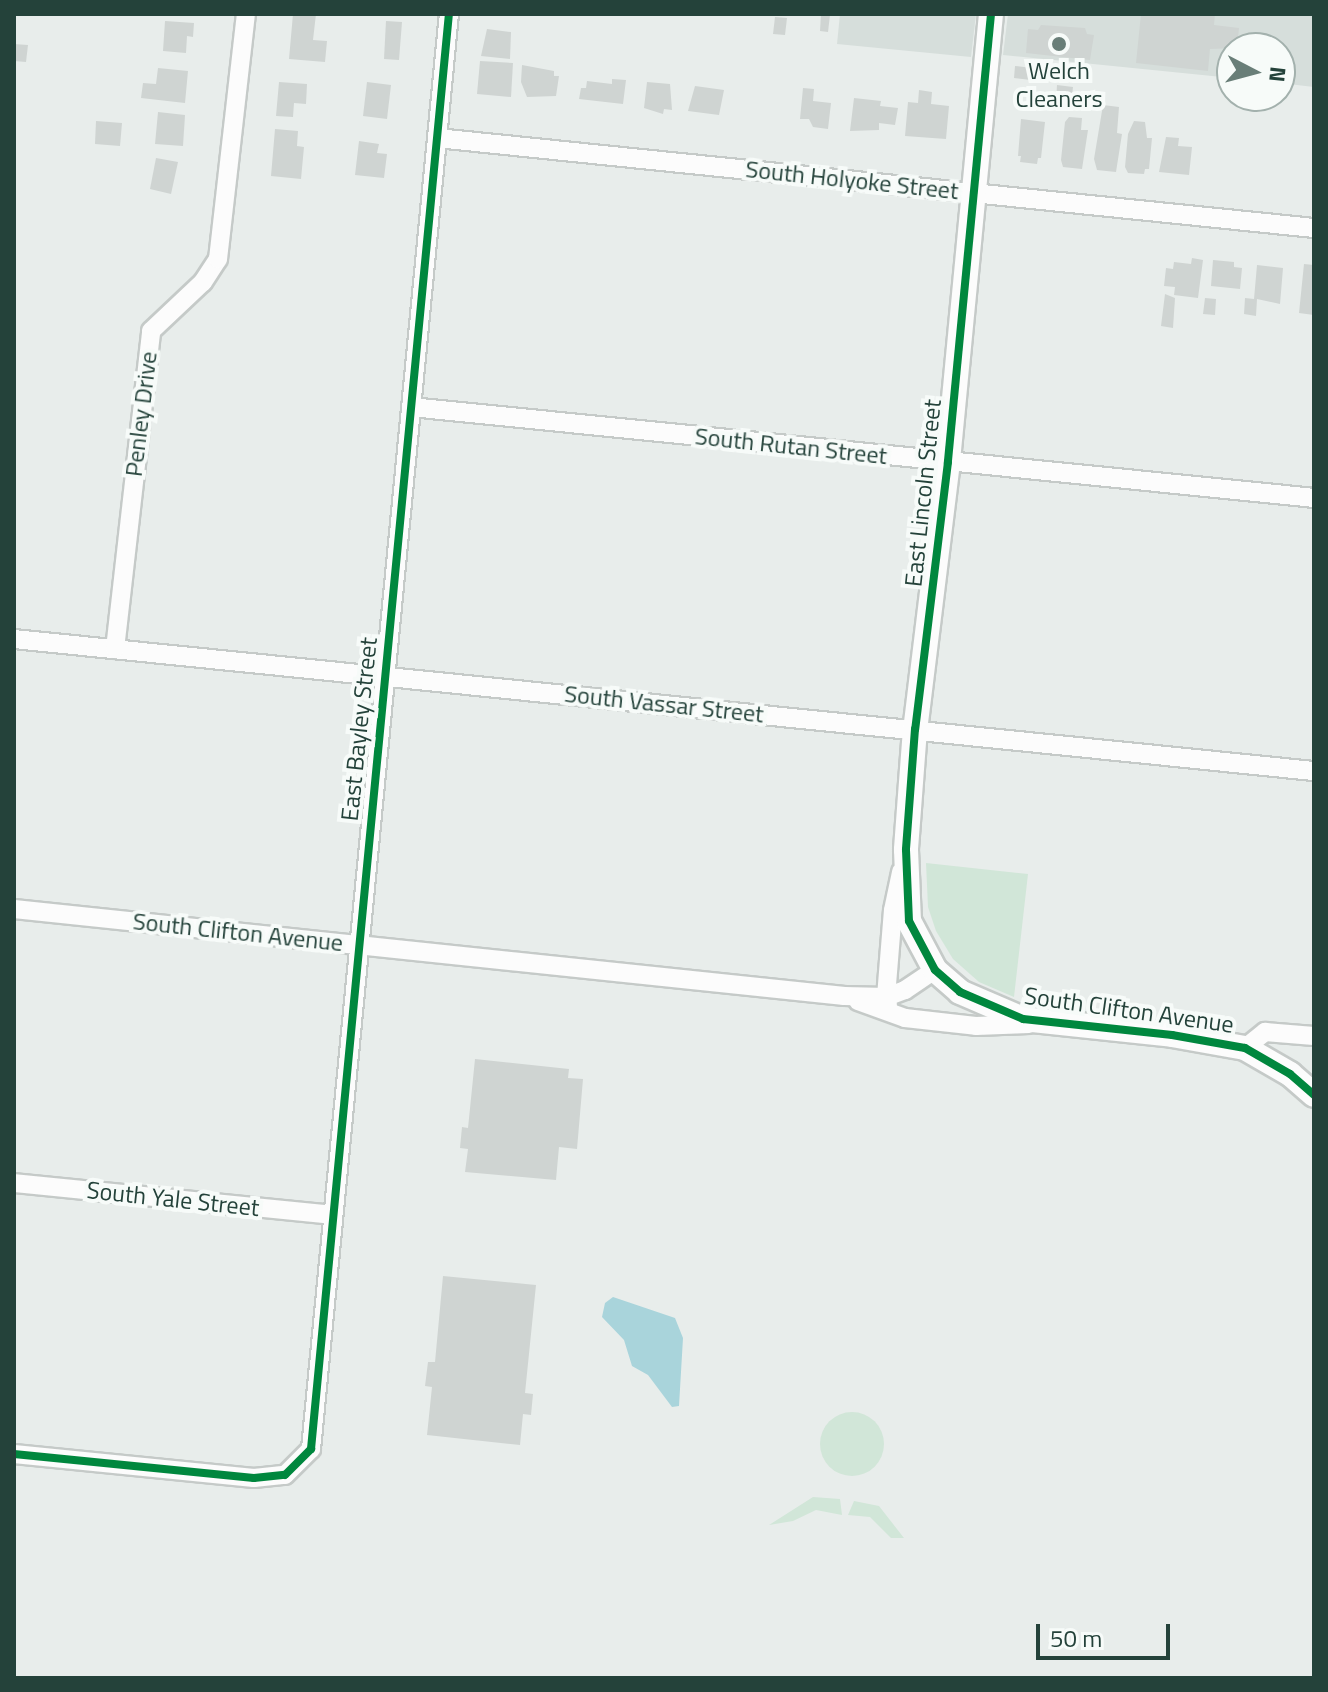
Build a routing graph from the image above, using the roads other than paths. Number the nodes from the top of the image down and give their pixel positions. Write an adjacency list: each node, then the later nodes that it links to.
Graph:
1 (246, 14): 11 (street, Penley Drive)
2 (449, 14): 4 (street, East Bayley Street)
3 (991, 14): 5 (street, East Lincoln Street)
4 (437, 138): 5 (street, South Holyoke Street); 7 (street, East Bayley Street)
5 (974, 192): 6 (street, South Holyoke Street); 8 (street, East Lincoln Street)
6 (1314, 228)
7 (411, 407): 8 (street, South Rutan Street); 12 (street, East Bayley Street)
8 (948, 462): 9 (street, South Rutan Street); 13 (street, East Lincoln Street)
9 (1314, 498)
10 (14, 639): 11 (street, South Vassar Street)
11 (115, 649): 12 (street, South Vassar Street)
12 (384, 676): 13 (street, South Vassar Street); 17 (street, East Bayley Street)
13 (915, 729): 14 (street, South Vassar Street); 15 (street, East Lincoln Street)
14 (1314, 771)
15 (906, 850): 18 (street, East Lincoln Street); 19 (street, East Lincoln Street)
16 (14, 909): 17 (street, South Clifton Avenue)
17 (358, 944): 19 (street, South Clifton Avenue); 25 (street, East Bayley Street)
18 (935, 970): 19 (street, South Clifton Avenue); 20 (street, South Clifton Avenue)
19 (889, 1006): 20 (street, South Clifton Avenue)
20 (1055, 1023): 22 (street, South Clifton Avenue)
21 (1314, 1036): 22 (street, South Clifton Avenue)
22 (1245, 1048): 23 (street, South Clifton Avenue)
23 (1314, 1095)
24 (14, 1183): 25 (street, South Yale Street)
25 (332, 1215): 26 (street, East Bayley Street)
26 (14, 1454)

